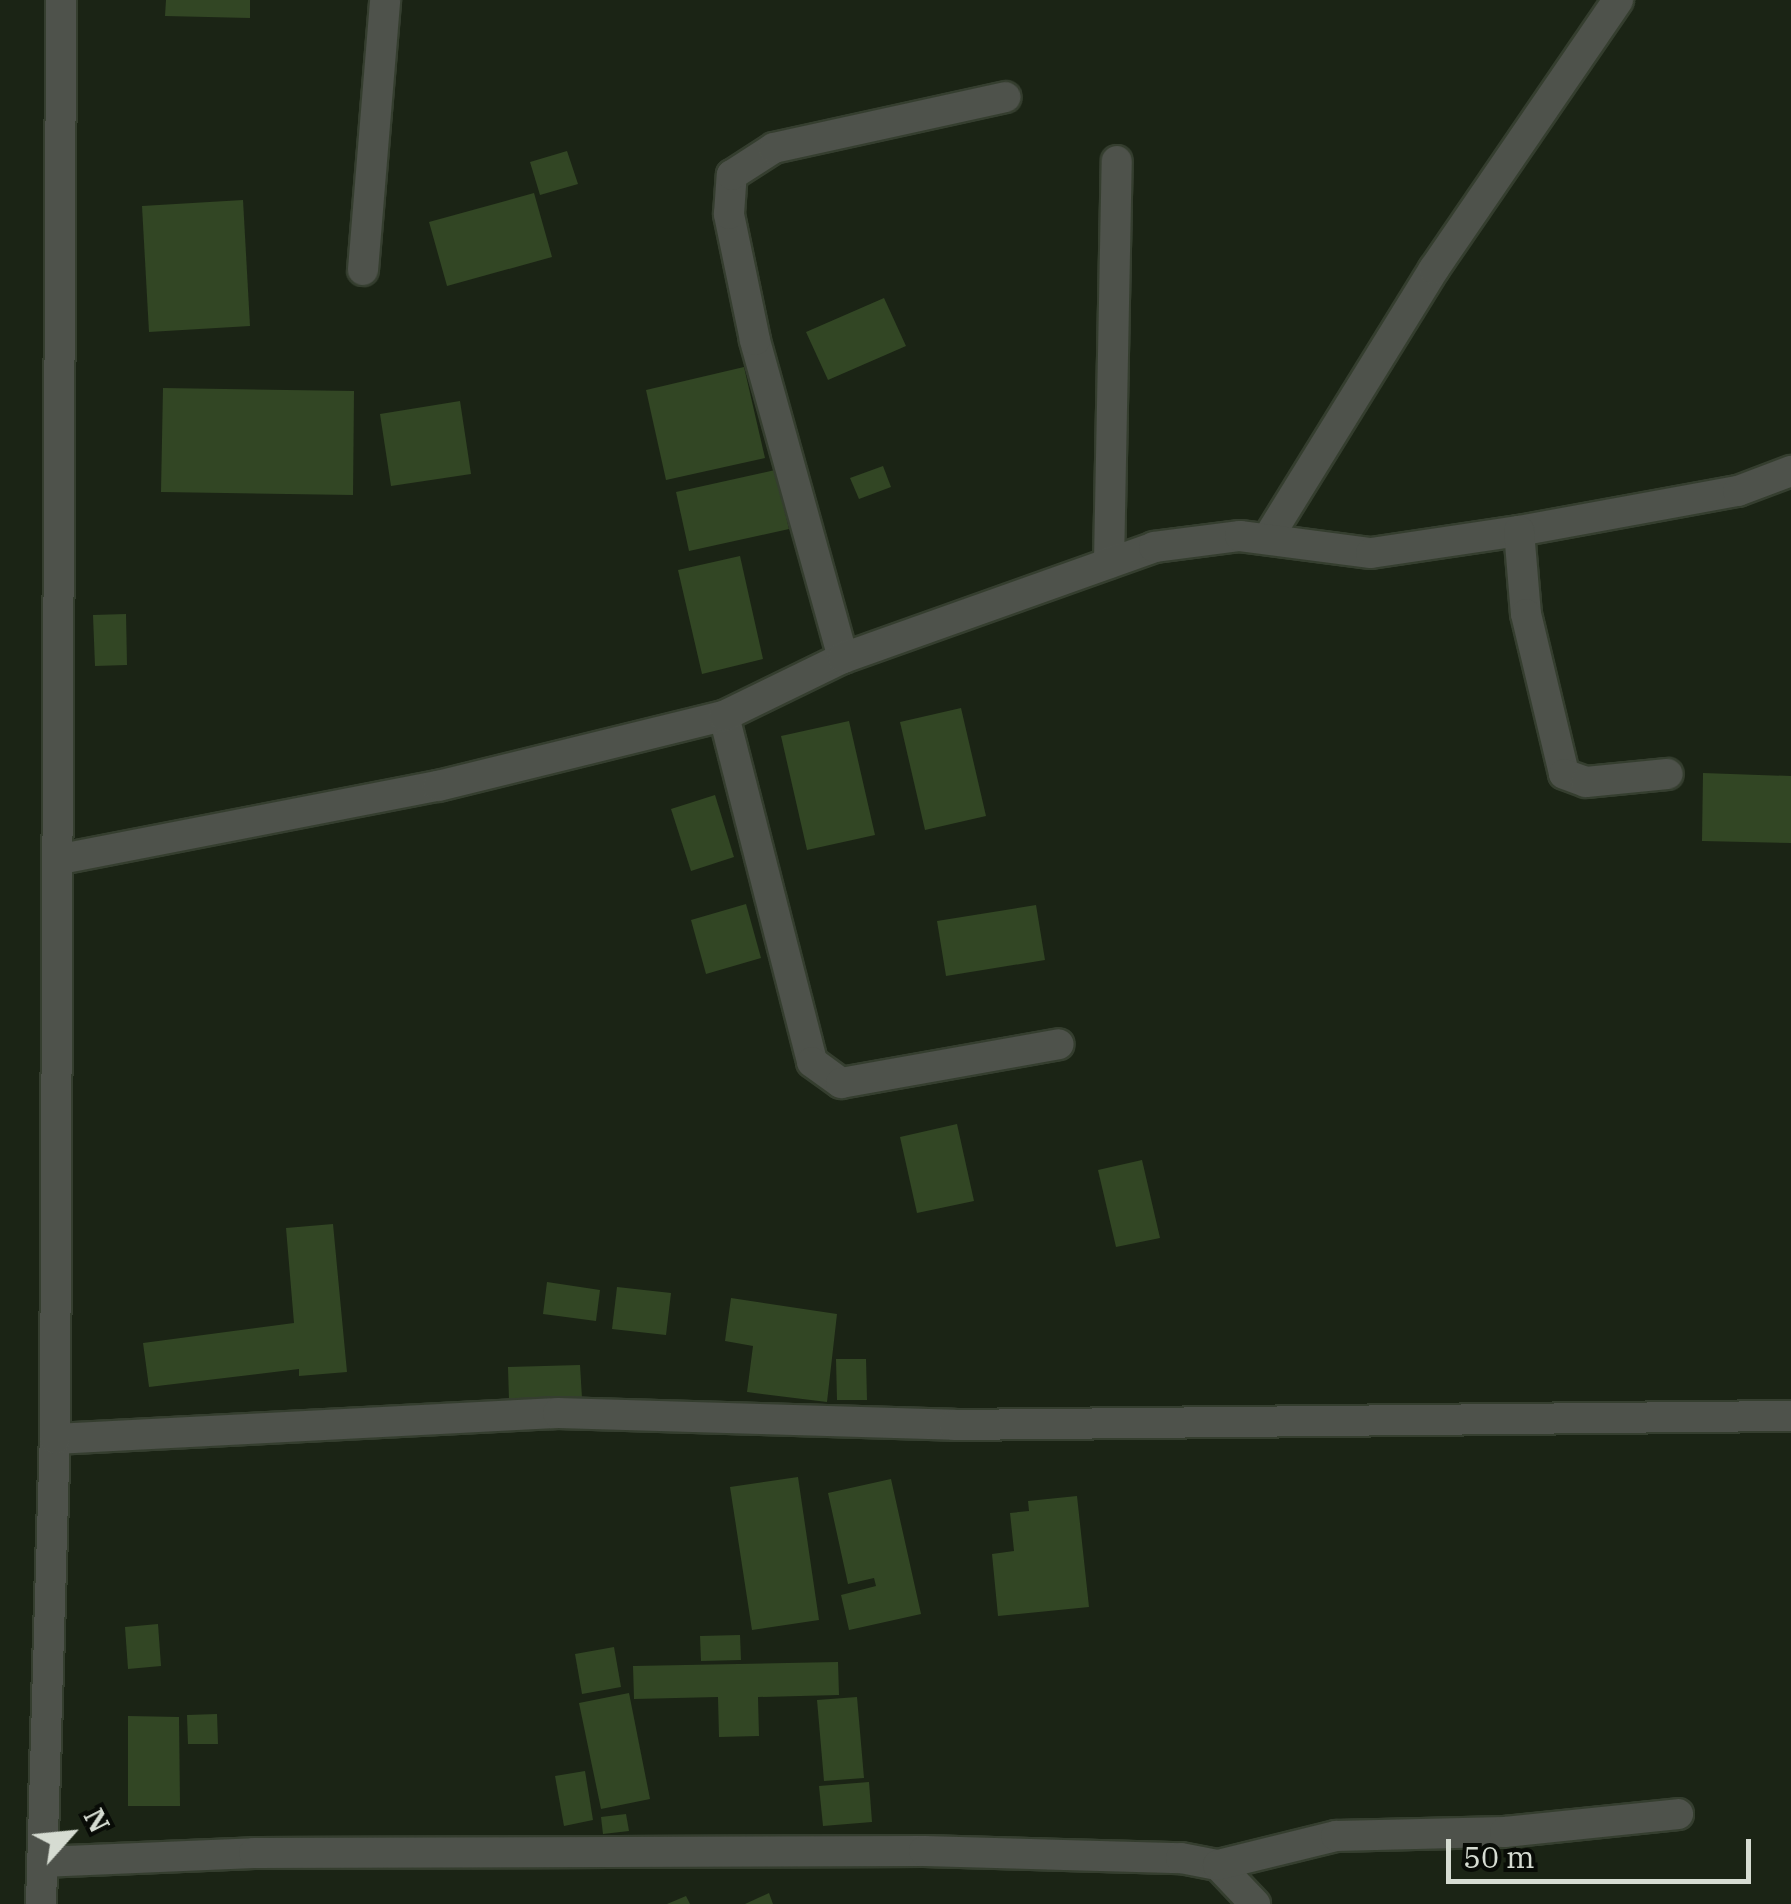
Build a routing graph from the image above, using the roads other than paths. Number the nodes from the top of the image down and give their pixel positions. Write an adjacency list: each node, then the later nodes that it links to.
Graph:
1 (62, 0): 14 (street)
2 (385, 0): 6 (street)
3 (1618, 0): 9 (street)
4 (1005, 97): 11 (street)
5 (1116, 161): 10 (street)
6 (363, 270)
7 (1791, 472): 8 (street)
8 (1519, 531): 9 (street); 13 (street)
9 (1269, 536): 10 (street)
10 (1108, 563): 11 (street)
11 (843, 658): 12 (street)
12 (724, 716): 14 (street); 15 (street)
13 (1668, 774)
14 (61, 859): 17 (street)
15 (1060, 1044)
16 (1791, 1416): 17 (street)
17 (55, 1439): 19 (street)
18 (1678, 1814): 20 (street)
19 (42, 1862): 20 (street); 21 (street)
20 (1218, 1865): 22 (street)
21 (41, 1904)
22 (1255, 1904)

